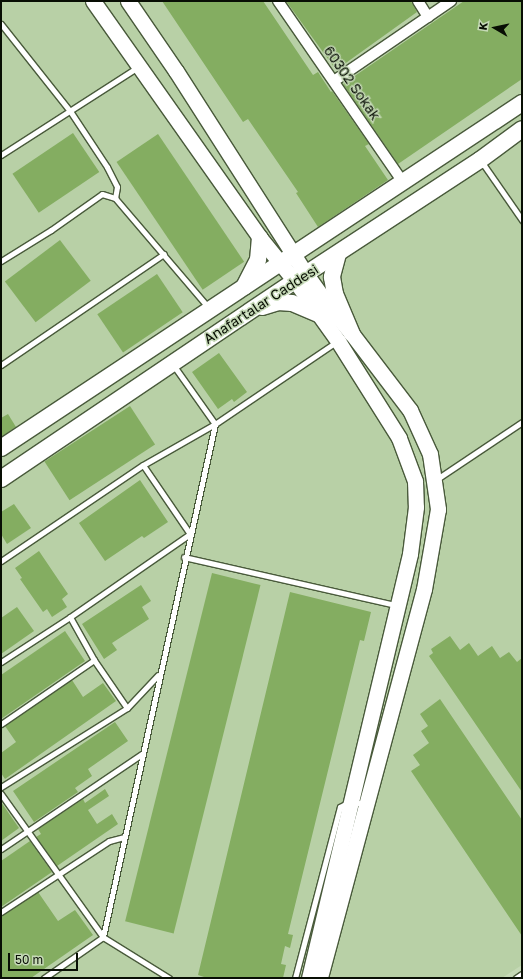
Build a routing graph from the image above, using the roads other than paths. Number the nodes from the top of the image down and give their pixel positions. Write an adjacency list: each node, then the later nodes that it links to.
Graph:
1 (93, 1): 8 (main road)
2 (128, 1): 21 (main road)
3 (278, 1): 9 (street, 60302 Sokak)
4 (418, 1): 6 (street)
5 (451, 1): 6 (street)
6 (428, 17): 9 (street)
7 (1, 24): 11 (lane)
8 (138, 67): 11 (lane); 18 (main road)
9 (334, 81): 15 (street, 60302 Sokak)
10 (522, 103): 15 (main road, Anafartalar Caddesi)
11 (70, 111): 13 (lane); 16 (lane)
12 (522, 129): 14 (main road, Anafartalar Caddesi)
13 (1, 156)
14 (480, 160): 17 (lane); 20 (main road, Anafartalar Caddesi)
15 (403, 182): 21 (main road, Anafartalar Caddesi)
16 (115, 198): 19 (lane); 22 (lane)
17 (522, 220)
18 (260, 238): 23 (main road); 25 (main road)
19 (164, 254): 26 (lane); 32 (lane)
20 (338, 254): 24 (main road, Anafartalar Caddesi); 29 (main road)
21 (294, 255): 23 (main road, Anafartalar Caddesi); 24 (main road)
22 (1, 261)
23 (280, 263): 24 (main road); 25 (main road, Anafartalar Caddesi)
24 (301, 278): 27 (main road, Anafartalar Caddesi); 28 (main road); 29 (main road)
25 (243, 288): 26 (main road, Anafartalar Caddesi)
26 (210, 310): 35 (main road, Anafartalar Caddesi)
27 (252, 310): 28 (main road); 31 (main road, Anafartalar Caddesi)
28 (320, 315): 30 (main road)
29 (352, 334): 38 (main road)
30 (338, 342): 34 (lane); 42 (main road)
31 (172, 363): 34 (lane); 37 (main road, Anafartalar Caddesi)
32 (1, 365)
33 (522, 422): 38 (lane)
34 (215, 424): 36 (lane); 39 (lane)
35 (1, 448)
36 (143, 464): 39 (lane); 41 (lane)
37 (1, 479)
38 (434, 480): 53 (main road)
39 (190, 534): 40 (lane); 43 (lane)
40 (184, 557): 42 (lane); 46 (lane)
41 (1, 561)
42 (398, 605): 52 (main road)
43 (70, 617): 44 (lane); 45 (lane)
44 (94, 660): 47 (lane); 48 (lane)
45 (1, 662)
46 (159, 674): 47 (lane); 49 (lane)
47 (127, 708): 50 (lane)
48 (1, 724)
49 (142, 754): 54 (lane); 55 (lane)
50 (1, 787)
51 (1, 794): 54 (lane)
52 (351, 801): 53 (lane); 63 (lane); 64 (main road)
53 (366, 805): 65 (main road)
54 (27, 831): 56 (lane); 57 (lane)
55 (124, 837): 57 (lane); 59 (lane)
56 (1, 849)
57 (58, 874): 58 (lane); 59 (lane)
58 (1, 912)
59 (103, 936): 61 (lane); 62 (lane)
60 (522, 974): 66 (lane)
61 (44, 978)
62 (170, 978)
63 (295, 978)
64 (309, 978)
65 (320, 978)
66 (516, 978)

